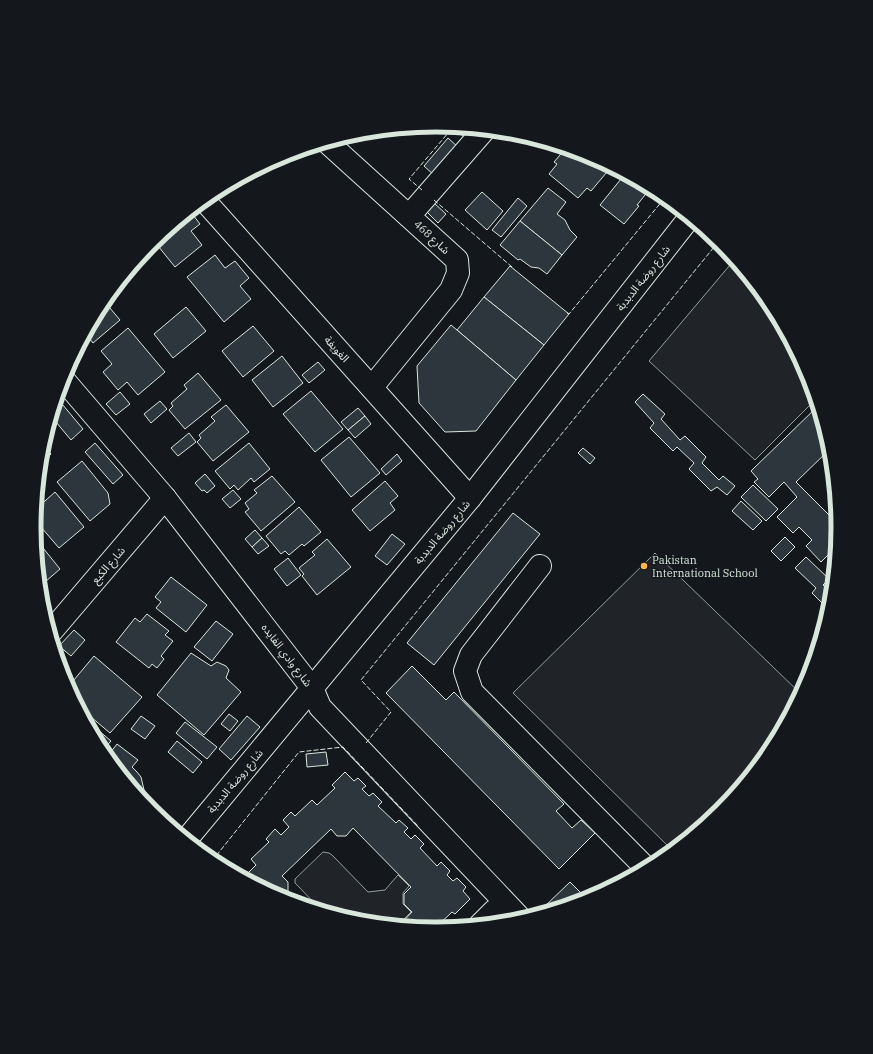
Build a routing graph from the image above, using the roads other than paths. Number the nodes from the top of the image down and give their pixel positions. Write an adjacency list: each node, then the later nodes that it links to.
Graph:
1 (480, 134): 4 (street)
2 (331, 146): 4 (street, شارع 468)
3 (208, 204): 7 (street, الغويفة)
4 (409, 216): 7 (street, شارع 468)
5 (687, 221): 9 (street, شارع روضة الدبدبة)
6 (68, 385): 8 (street, شارع وادي الفايده)
7 (372, 387): 9 (street, الغويفة)
8 (165, 498): 11 (street, شارع الكبع); 12 (street, شارع وادي الفايده)
9 (470, 498): 12 (street, شارع روضة الدبدبة)
10 (540, 566): 14 (street)
11 (54, 628)
12 (312, 688): 13 (street, شارع روضة الدبدبة); 15 (street, شارع وادي الفايده)
13 (190, 836)
14 (643, 865)
15 (517, 914)

